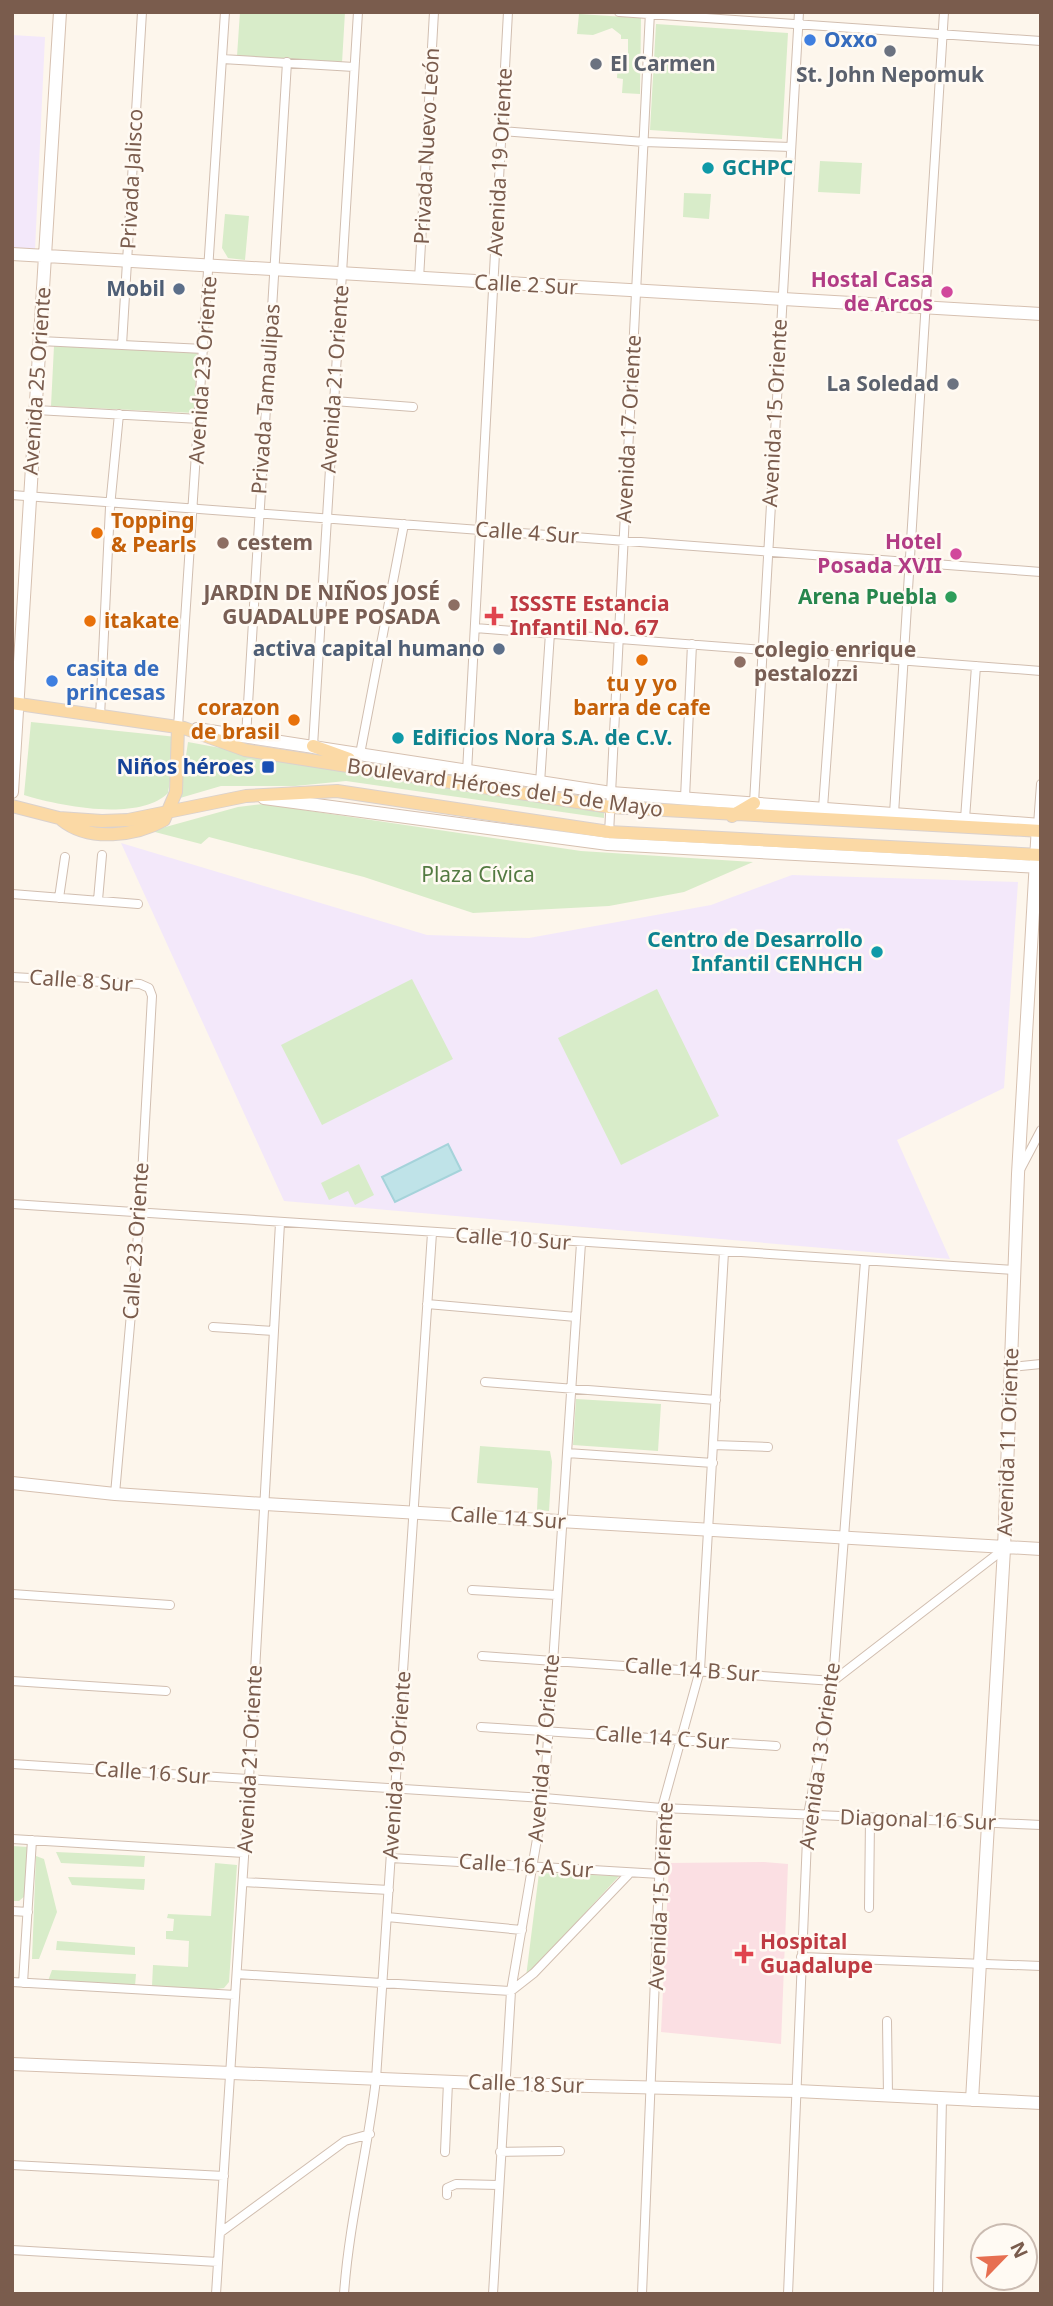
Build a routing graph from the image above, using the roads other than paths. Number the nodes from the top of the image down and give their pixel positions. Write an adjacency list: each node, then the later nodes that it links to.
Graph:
1 (60, 12): 21 (street, Avenida 25 Oriente)
2 (142, 12): 22 (street, Privada Jalisco)
3 (225, 12): 14 (street, Avenida 23 Oriente)
4 (358, 12): 16 (street, Avenida 21 Oriente)
5 (434, 12): 26 (street, Privada Nuevo León)
6 (508, 12): 17 (street, Avenida 19 Oriente)
7 (620, 12): 10 (street)
8 (799, 12): 11 (street, Avenida 15 Oriente)
9 (944, 12): 12 (street)
10 (650, 13): 11 (street); 18 (street, Avenida 17 Oriente)
11 (798, 24): 12 (street); 19 (street, Avenida 15 Oriente)
12 (943, 33): 13 (street); 30 (street)
13 (1041, 41)
14 (222, 59): 15 (street); 23 (street, Avenida 23 Oriente)
15 (287, 62): 16 (street); 24 (street, Privada Tamaulipas)
16 (354, 67): 25 (street, Avenida 21 Oriente)
17 (502, 131): 18 (street); 27 (street, Avenida 19 Oriente)
18 (644, 142): 19 (street); 28 (street, Avenida 17 Oriente)
19 (791, 147): 29 (street, Avenida 15 Oriente)
20 (12, 254): 21 (street, Calle 2 Sur)
21 (45, 255): 22 (street, Calle 2 Sur); 32 (street, Avenida 25 Oriente)
22 (127, 261): 23 (street, Calle 2 Sur); 33 (street, Privada Jalisco)
23 (209, 265): 24 (street, Calle 2 Sur); 34 (street, Avenida 23 Oriente)
24 (274, 269): 25 (street, Calle 2 Sur); 44 (street, Privada Tamaulipas)
25 (341, 274): 26 (street, Calle 2 Sur); 35 (street, Avenida 21 Oriente)
26 (419, 279): 27 (street, Calle 2 Sur)
27 (494, 284): 28 (street, Calle 2 Sur); 47 (street, Avenida 19 Oriente)
28 (636, 292): 29 (street, Calle 2 Sur); 48 (street, Avenida 17 Oriente)
29 (781, 300): 30 (street, Calle 2 Sur); 49 (street, Avenida 15 Oriente)
30 (926, 308): 31 (street, Calle 2 Sur); 50 (street)
31 (1041, 314)
32 (40, 341): 33 (street); 37 (street, Avenida 25 Oriente)
33 (122, 345): 34 (street)
34 (204, 349): 39 (street, Avenida 23 Oriente)
35 (334, 401): 36 (street); 45 (street, Avenida 21 Oriente)
36 (413, 407)
37 (36, 410): 38 (street); 41 (street, Avenida 25 Oriente)
38 (119, 414): 39 (street); 42 (street)
39 (200, 419): 43 (street, Avenida 23 Oriente)
40 (12, 495): 41 (street, Calle 4 Sur)
41 (30, 496): 42 (street, Calle 4 Sur); 61 (street, Avenida 25 Oriente)
42 (111, 501): 43 (street, Calle 4 Sur); 62 (street)
43 (194, 508): 44 (street, Calle 4 Sur); 63 (street, Avenida 23 Oriente)
44 (259, 513): 45 (street, Calle 4 Sur); 64 (street, Privada Tamaulipas)
45 (326, 518): 46 (street, Calle 4 Sur); 65 (street, Avenida 21 Oriente)
46 (404, 524): 47 (street, Calle 4 Sur); 66 (street)
47 (480, 530): 48 (street, Calle 4 Sur); 52 (street, Avenida 19 Oriente)
48 (624, 541): 49 (street, Calle 4 Sur); 54 (street, Avenida 17 Oriente)
49 (768, 551): 50 (street, Calle 4 Sur); 56 (street, Avenida 15 Oriente)
50 (911, 562): 51 (street, Calle 4 Sur); 58 (street)
51 (1041, 572)
52 (475, 628): 53 (street); 68 (street, Avenida 19 Oriente)
53 (550, 634): 54 (street); 69 (street)
54 (619, 639): 55 (street); 72 (street, Avenida 17 Oriente)
55 (692, 644): 56 (street); 73 (street)
56 (762, 650): 57 (street); 74 (street, Avenida 15 Oriente)
57 (834, 655): 58 (street); 77 (street)
58 (904, 661): 59 (street); 79 (street)
59 (976, 666): 60 (street); 81 (street)
60 (1041, 671)
61 (15, 704): 62 (main road, Boulevard Héroes del 5 de Mayo); 71 (street, Avenida 25 Oriente)
62 (100, 717): 63 (main road, Boulevard Héroes del 5 de Mayo)
63 (181, 727): 64 (street, Boulevard Héroes del 5 de Mayo); 67 (main road, Boulevard Héroes del 5 de Mayo); 78 (main road)
64 (246, 737): 65 (street, Boulevard Héroes del 5 de Mayo)
65 (313, 746): 66 (street, Boulevard Héroes del 5 de Mayo); 67 (main road)
66 (360, 754): 68 (street, Boulevard Héroes del 5 de Mayo)
67 (375, 768): 76 (main road, Boulevard Héroes del 5 de Mayo)
68 (467, 772): 69 (street, Boulevard Héroes del 5 de Mayo)
69 (540, 783): 72 (street, Boulevard Héroes del 5 de Mayo)
70 (1041, 784): 82 (street, Avenida 11 Oriente)
71 (12, 792)
72 (611, 793): 73 (street, Boulevard Héroes del 5 de Mayo); 76 (street, Avenida 17 Oriente)
73 (685, 798): 74 (street, Boulevard Héroes del 5 de Mayo)
74 (754, 803): 77 (street, Boulevard Héroes del 5 de Mayo); 80 (main road)
75 (12, 806): 78 (main road)
76 (610, 807): 80 (main road, Boulevard Héroes del 5 de Mayo); 83 (street, Avenida 17 Oriente)
77 (823, 808): 79 (street, Boulevard Héroes del 5 de Mayo)
78 (168, 811): 83 (main road, Boulevard Héroes del 5 de Mayo)
79 (894, 814): 81 (street, Boulevard Héroes del 5 de Mayo)
80 (732, 817): 82 (main road, Boulevard Héroes del 5 de Mayo)
81 (965, 819): 82 (street, Boulevard Héroes del 5 de Mayo)
82 (1040, 828): 86 (street, Avenida 11 Oriente)
83 (609, 838): 86 (main road, Boulevard Héroes del 5 de Mayo)
84 (102, 855): 89 (street)
85 (65, 857): 88 (street)
86 (1038, 861): 93 (street, Avenida 11 Oriente)
87 (12, 894): 88 (street)
88 (59, 898): 89 (street)
89 (98, 900): 90 (street)
90 (138, 904)
91 (12, 977): 92 (street, Calle 8 Sur)
92 (149, 988): 97 (street, Calle 23 Oriente)
93 (1034, 991): 95 (street, Avenida 11 Oriente)
94 (1041, 1130): 95 (street)
95 (1018, 1174): 103 (street, Avenida 11 Oriente)
96 (12, 1204): 97 (street, Calle 10 Sur)
97 (140, 1212): 98 (street, Calle 10 Sur); 118 (street, Calle 23 Oriente)
98 (280, 1223): 99 (street, Calle 10 Sur); 107 (street, Avenida 21 Oriente)
99 (432, 1233): 100 (street, Calle 10 Sur); 104 (street, Avenida 19 Oriente)
100 (581, 1243): 101 (street, Calle 10 Sur); 105 (street, Avenida 17 Oriente)
101 (724, 1252): 102 (street, Calle 10 Sur); 112 (street, Avenida 15 Oriente)
102 (865, 1261): 103 (street, Calle 10 Sur); 123 (street, Avenida 13 Oriente)
103 (1014, 1270): 109 (street, Avenida 11 Oriente)
104 (427, 1304): 105 (street); 120 (street, Avenida 19 Oriente)
105 (576, 1317): 111 (street, Avenida 17 Oriente)
106 (213, 1327): 107 (street)
107 (274, 1331): 119 (street, Avenida 21 Oriente)
108 (1041, 1364): 109 (street)
109 (1012, 1367): 124 (street, Avenida 11 Oriente)
110 (485, 1382): 111 (street)
111 (571, 1390): 112 (street); 115 (street, Avenida 17 Oriente)
112 (716, 1401): 113 (street, Avenida 15 Oriente)
113 (714, 1446): 114 (street); 116 (street, Avenida 15 Oriente)
114 (768, 1447)
115 (567, 1453): 116 (street); 121 (street, Avenida 17 Oriente)
116 (713, 1463): 122 (street, Avenida 15 Oriente)
117 (12, 1483): 118 (street, Calle 14 Sur)
118 (115, 1494): 119 (street, Calle 14 Sur)
119 (265, 1504): 120 (street, Calle 14 Sur); 141 (street, Avenida 21 Oriente)
120 (413, 1513): 121 (street, Calle 14 Sur); 142 (street, Avenida 19 Oriente)
121 (562, 1522): 122 (street, Calle 14 Sur); 128 (street, Avenida 17 Oriente)
122 (706, 1531): 123 (street, Calle 14 Sur); 132 (street, Avenida 15 Oriente)
123 (845, 1539): 124 (street, Calle 14 Sur); 134 (street, Avenida 13 Oriente)
124 (1004, 1549): 125 (street, Calle 14 Sur); 134 (street); 147 (street, Avenida 11 Oriente)
125 (1041, 1549)
126 (472, 1590): 128 (street)
127 (12, 1594): 129 (street)
128 (556, 1595): 131 (street, Avenida 17 Oriente)
129 (170, 1605)
130 (482, 1656): 131 (street, Calle 14 B Sur)
131 (551, 1661): 132 (street, Calle 14 B Sur); 137 (street, Avenida 17 Oriente)
132 (700, 1670): 134 (street, Calle 14 B Sur); 138 (street, Avenida 15 Oriente)
133 (12, 1681): 135 (street)
134 (832, 1681): 145 (street, Avenida 13 Oriente)
135 (166, 1691)
136 (481, 1727): 137 (street, Calle 14 C Sur)
137 (548, 1731): 138 (street, Calle 14 C Sur); 143 (street, Avenida 17 Oriente)
138 (680, 1739): 139 (street, Calle 14 C Sur); 144 (street, Avenida 15 Oriente)
139 (776, 1746)
140 (12, 1764): 141 (street, Calle 16 Sur)
141 (249, 1779): 142 (street, Calle 16 Sur); 151 (street, Avenida 21 Oriente)
142 (395, 1788): 143 (street, Calle 16 Sur); 152 (street, Avenida 19 Oriente)
143 (544, 1798): 144 (street, Diagonal 16 Sur); 153 (street, Avenida 17 Oriente)
144 (662, 1808): 145 (street, Diagonal 16 Sur); 154 (street, Avenida 15 Oriente)
145 (808, 1815): 146 (street, Diagonal 16 Sur); 163 (street, Avenida 13 Oriente)
146 (870, 1819): 147 (street, Diagonal 16 Sur); 158 (street)
147 (989, 1824): 148 (street, Diagonal 16 Sur); 164 (street, Avenida 11 Oriente)
148 (1041, 1825)
149 (12, 1839): 150 (street)
150 (33, 1840): 151 (street); 160 (street)
151 (244, 1853): 156 (street, Avenida 21 Oriente)
152 (391, 1858): 153 (street, Calle 16 A Sur); 157 (street, Avenida 19 Oriente)
153 (533, 1865): 155 (street, Calle 16 A Sur); 162 (street, Avenida 17 Oriente)
154 (660, 1874): 155 (street, Calle 16 A Sur); 178 (street, Avenida 15 Oriente)
155 (628, 1875): 170 (street)
156 (243, 1882): 157 (street); 166 (street, Avenida 21 Oriente)
157 (389, 1890): 161 (street, Avenida 19 Oriente)
158 (869, 1908)
159 (12, 1911): 160 (street)
160 (29, 1912): 169 (street)
161 (387, 1917): 162 (street); 167 (street, Avenida 19 Oriente)
162 (522, 1930): 170 (street, Avenida 17 Oriente)
163 (801, 1957): 164 (street); 179 (street, Avenida 13 Oriente)
164 (979, 1965): 165 (street); 182 (street, Avenida 11 Oriente)
165 (1041, 1966)
166 (237, 1974): 167 (street); 171 (street, Avenida 21 Oriente)
167 (383, 1981): 170 (street); 175 (street, Avenida 19 Oriente)
168 (12, 1982): 169 (street)
169 (23, 1983): 171 (street)
170 (511, 1991): 177 (street, Avenida 17 Oriente)
171 (235, 1995): 174 (street, Avenida 21 Oriente)
172 (887, 2021): 180 (street)
173 (12, 2064): 174 (street, Calle 18 Sur)
174 (230, 2073): 175 (street, Calle 18 Sur); 189 (street, Avenida 21 Oriente)
175 (376, 2079): 176 (street, Calle 18 Sur); 184 (street, Avenida 19 Oriente)
176 (448, 2082): 177 (street, Calle 18 Sur); 186 (street)
177 (503, 2084): 178 (street, Calle 18 Sur); 187 (street, Avenida 17 Oriente)
178 (652, 2088): 179 (street, Calle 18 Sur); 198 (street, Avenida 15 Oriente)
179 (797, 2091): 180 (street, Calle 18 Sur); 199 (street, Avenida 13 Oriente)
180 (888, 2095): 181 (street, Calle 18 Sur)
181 (942, 2098): 182 (street, Calle 18 Sur); 200 (street)
182 (972, 2100): 183 (street, Calle 18 Sur)
183 (1041, 2103)
184 (370, 2134): 192 (street); 196 (street, Avenida 19 Oriente)
185 (560, 2151): 187 (street)
186 (445, 2152)
187 (500, 2152): 190 (street, Avenida 17 Oriente)
188 (12, 2165): 189 (street)
189 (224, 2176): 192 (street, Avenida 21 Oriente)
190 (498, 2185): 191 (street); 197 (street, Avenida 17 Oriente)
191 (447, 2195)
192 (220, 2232): 194 (street, Avenida 21 Oriente)
193 (12, 2249): 194 (street)
194 (218, 2262): 195 (street, Avenida 21 Oriente)
195 (216, 2294)
196 (344, 2294)
197 (493, 2294)
198 (642, 2294)
199 (788, 2294)
200 (938, 2294)

